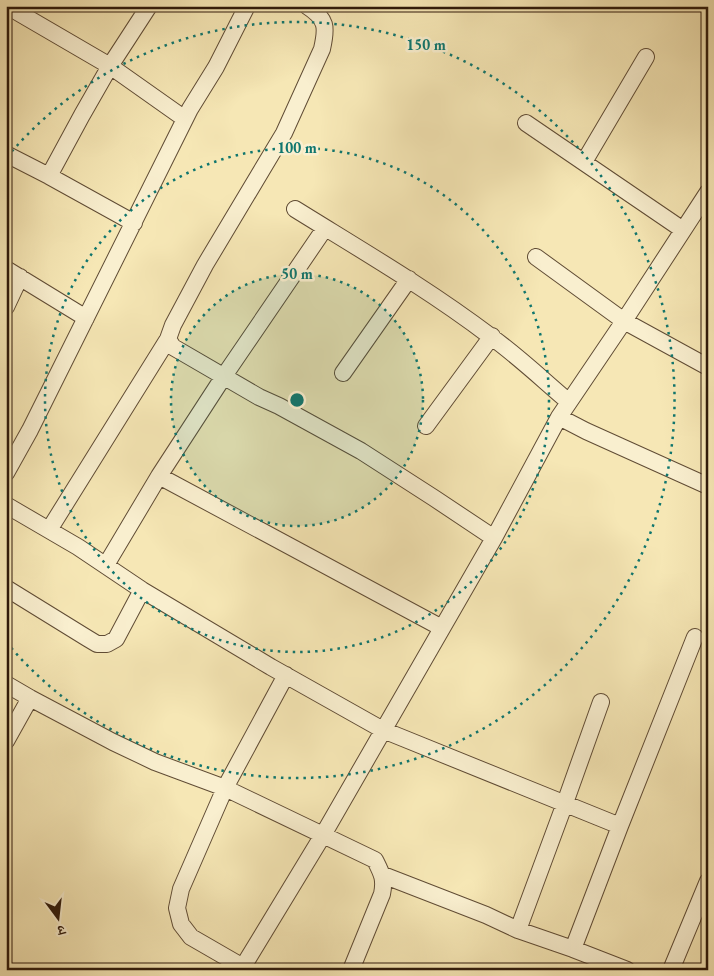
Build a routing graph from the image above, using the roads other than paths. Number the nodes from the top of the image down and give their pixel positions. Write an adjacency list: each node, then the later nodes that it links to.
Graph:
1 (6, 6): 6 (street)
2 (149, 6): 6 (street)
3 (247, 6): 7 (street)
4 (307, 6): 24 (street)
5 (646, 57): 10 (street)
6 (110, 66): 7 (street); 11 (street)
7 (185, 119): 14 (street)
8 (526, 123): 10 (street)
9 (6, 154): 11 (street)
10 (584, 162): 16 (street)
11 (49, 176): 14 (street)
12 (708, 192): 16 (street)
13 (295, 210): 15 (street)
14 (134, 223): 21 (street)
15 (325, 228): 19 (street); 27 (street)
16 (683, 230): 22 (street)
17 (536, 257): 22 (street)
18 (13, 273): 20 (street); 21 (street)
19 (409, 279): 23 (street); 26 (street)
20 (6, 307)
21 (86, 318): 31 (street)
22 (624, 321): 25 (street); 28 (street)
23 (492, 336): 28 (street); 30 (street)
24 (168, 339): 27 (street); 35 (street)
25 (708, 367)
26 (343, 373)
27 (224, 376): 32 (street); 36 (street)
28 (569, 402): 29 (street)
29 (559, 417): 33 (street); 36 (street)
30 (426, 426)
31 (6, 473)
32 (159, 476): 37 (street); 40 (street)
33 (708, 486)
34 (6, 505): 35 (street)
35 (48, 530): 37 (street)
36 (494, 538): 40 (street)
37 (106, 565): 39 (street)
38 (6, 588): 39 (street)
39 (142, 590): 42 (street)
40 (442, 628): 46 (street)
41 (694, 637): 50 (street)
42 (286, 675): 46 (street); 48 (street)
43 (6, 684): 44 (street)
44 (30, 698): 47 (street); 48 (street)
45 (601, 702): 49 (street)
46 (383, 730): 49 (street); 51 (street)
47 (6, 741)
48 (224, 788): 51 (street); 56 (street)
49 (566, 803): 50 (street); 54 (street)
50 (620, 826): 55 (street)
51 (323, 835): 52 (street); 56 (street)
52 (383, 875): 54 (street); 57 (street)
53 (708, 881): 59 (street)
54 (518, 930): 55 (street)
55 (573, 949): 58 (street)
56 (242, 968)
57 (351, 970)
58 (627, 970)
59 (671, 970)

